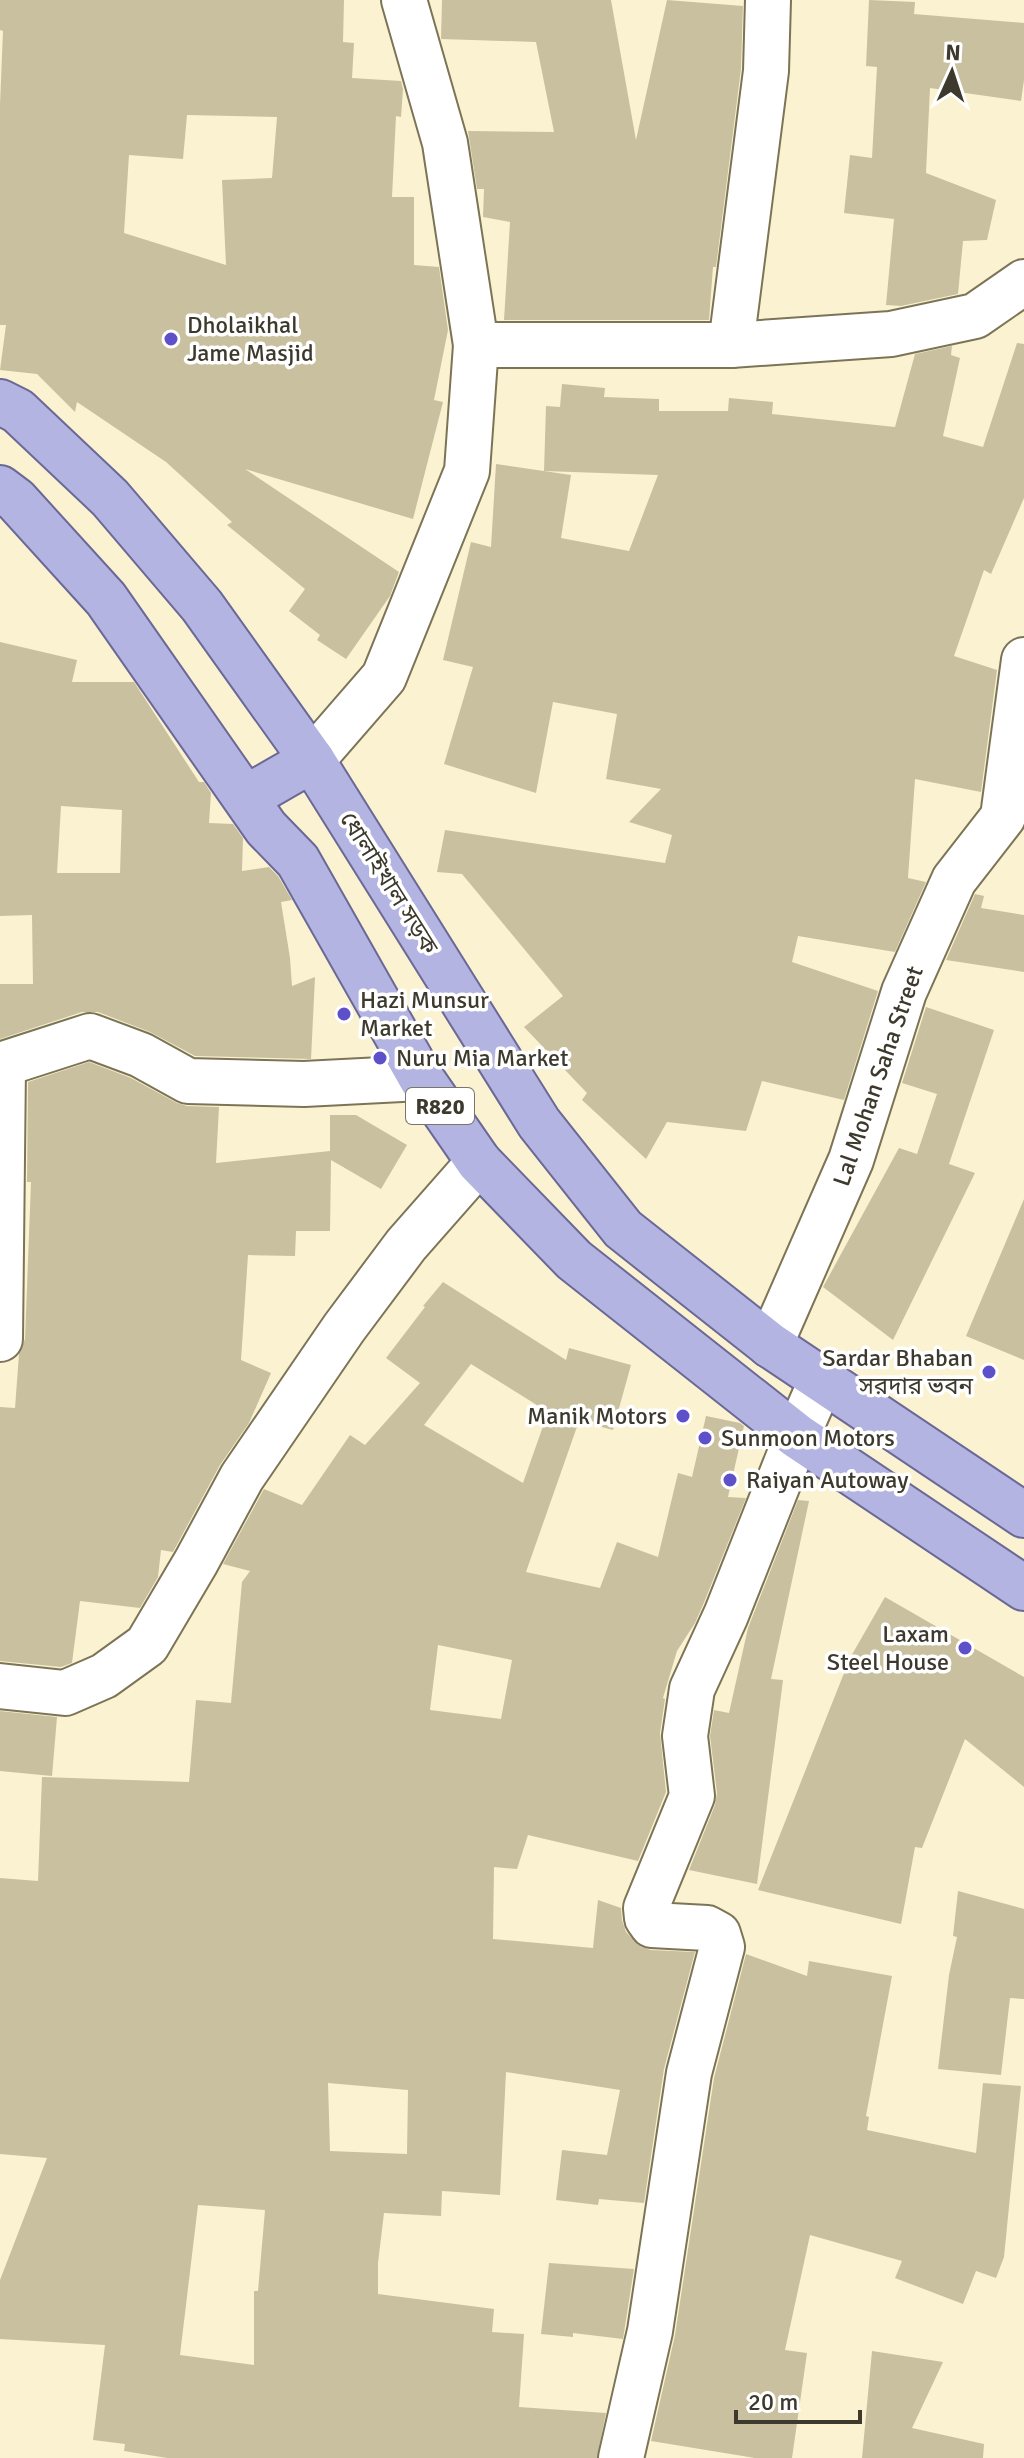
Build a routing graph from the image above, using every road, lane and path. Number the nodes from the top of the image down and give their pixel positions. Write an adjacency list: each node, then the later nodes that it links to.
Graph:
1 (404, 0): 4 (street)
2 (768, 0): 5 (street)
3 (1024, 282): 5 (street)
4 (476, 345): 5 (street); 9 (street)
5 (731, 345)
6 (0, 402): 9 (main road, ধোলাইখাল সড়ক)
7 (0, 488): 10 (main road, R820)
8 (1024, 660): 11 (street)
9 (312, 760): 10 (main road); 16 (main road, ধোলাইখাল সড়ক)
10 (246, 798): 13 (main road, R820)
11 (1014, 822): 16 (street, Lal Mohan Saha Street)
12 (2, 1065): 13 (street); 15 (street)
13 (421, 1078): 14 (main road, R820)
14 (479, 1162): 18 (main road, R820); 21 (street)
15 (0, 1339)
16 (770, 1345): 17 (main road, ধোলাইখাল সড়ক)
17 (822, 1379): 18 (street); 19 (main road, ধোলাইখাল সড়ক)
18 (797, 1436): 20 (main road, R820); 22 (street)
19 (1024, 1515)
20 (1024, 1588)
21 (0, 1686)
22 (621, 2458)

